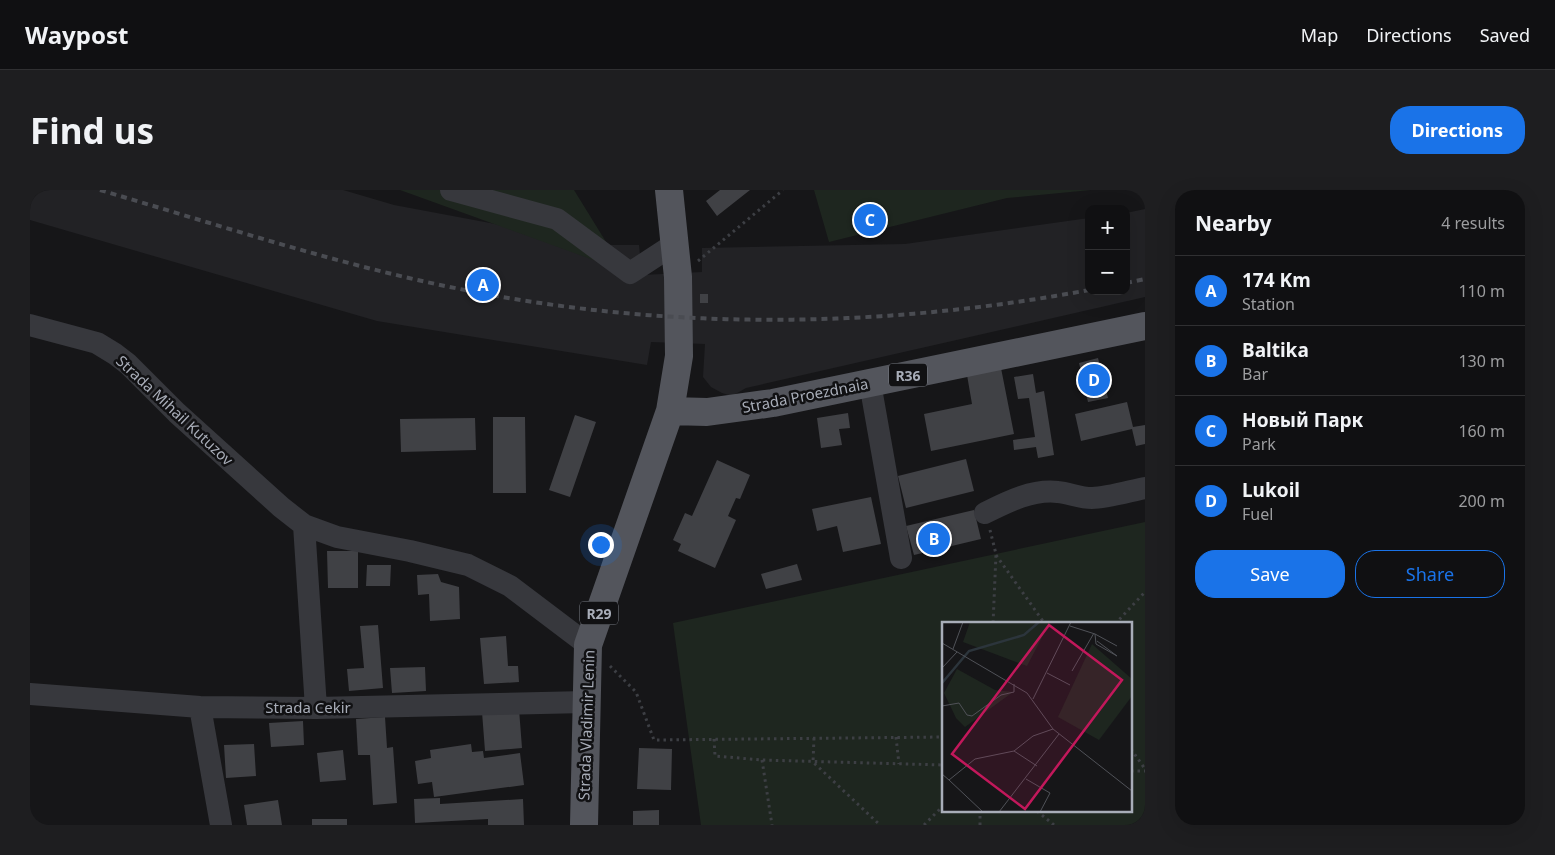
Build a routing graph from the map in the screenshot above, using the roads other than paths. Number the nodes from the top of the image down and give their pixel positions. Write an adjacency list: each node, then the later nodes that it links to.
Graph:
1 (450, 190): 3 (street)
2 (669, 190): 3 (main road, Strada Vladimir Lenin / R29)
3 (676, 243): 7 (main road, Strada Vladimir Lenin / R29)
4 (30, 325): 10 (street, Strada Mihail Kutuzov)
5 (1145, 326): 6 (main road, Strada Proezdnaia / R36)
6 (870, 383): 7 (main road, Strada Proezdnaia / R36); 11 (street)
7 (670, 411): 12 (main road, Strada Vladimir Lenin / R29)
8 (1145, 488): 9 (street)
9 (985, 513)
10 (304, 525): 12 (street, Strada Mihail Kutuzov); 16 (street)
11 (901, 558)
12 (588, 645): 14 (main road, Strada Vladimir Lenin / R29)
13 (30, 694): 15 (street, Strada Cekir)
14 (586, 702): 16 (street, Strada Cekir); 18 (main road, Strada Vladimir Lenin / R29)
15 (200, 707): 16 (street, Strada Cekir); 17 (street)
16 (316, 708)
17 (221, 825)
18 (584, 825)

